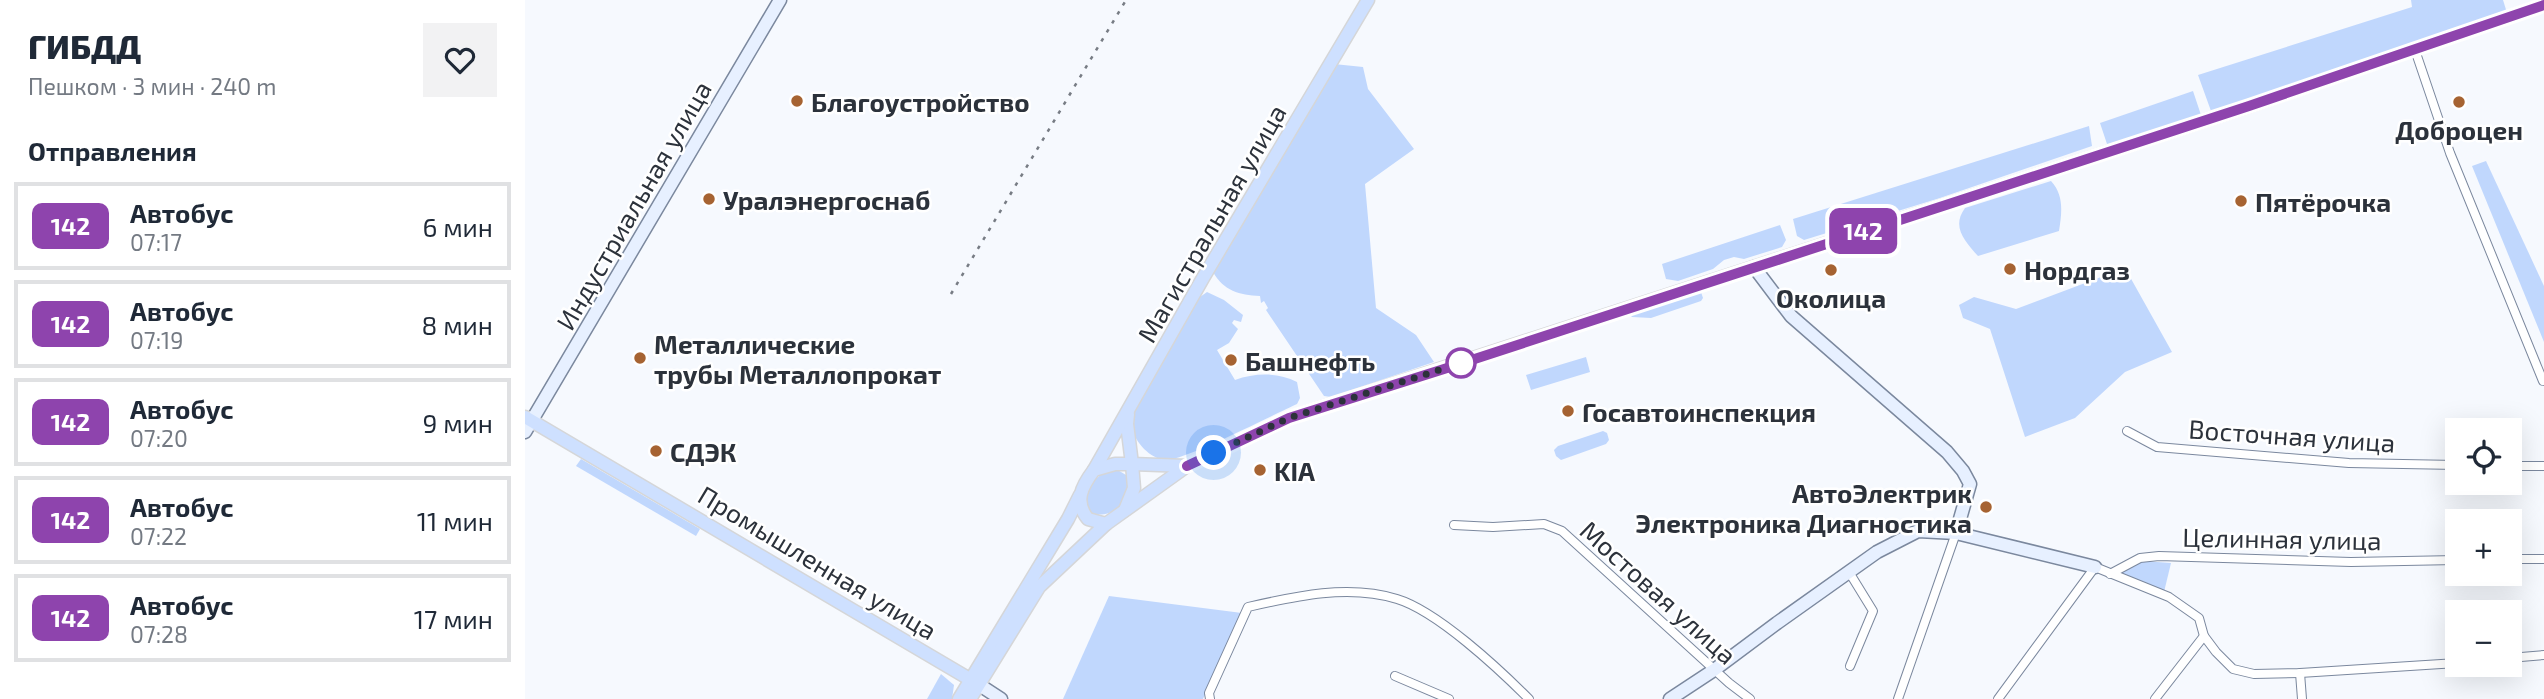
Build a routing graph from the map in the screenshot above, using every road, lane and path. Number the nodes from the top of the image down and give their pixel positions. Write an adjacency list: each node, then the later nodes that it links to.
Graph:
1 (780, 0): 8 (street, Индустриальная улица)
2 (1368, 0): 7 (main road, Магистральная улица)
3 (2544, 5): 4 (main road, Магистральная улица)
4 (2415, 50): 5 (main road, Магистральная улица); 6 (street)
5 (1754, 267): 12 (main road, Магистральная улица); 20 (street)
6 (2543, 381)
7 (1128, 410): 10 (main road); 15 (main road, Магистральная улица)
8 (527, 424): 35 (main road, Промышленная улица)
9 (2127, 431): 11 (street, Восточная улица)
10 (1132, 464): 12 (main road); 15 (main road); 17 (main road)
11 (2445, 465)
12 (1187, 466): 17 (main road, Магистральная улица)
13 (2522, 466): 14 (street)
14 (2544, 466)
15 (1094, 470): 16 (main road, Магистральная улица)
16 (1080, 495): 18 (main road); 35 (main road, Магистральная улица)
17 (1125, 510): 18 (main road, Магистральная улица)
18 (1106, 524): 35 (main road, Магистральная улица)
19 (1454, 525): 32 (street, Мостовая улица)
20 (1957, 533): 24 (street); 25 (street); 44 (street)
21 (2522, 559): 22 (street)
22 (2544, 559)
23 (2445, 560): 26 (street, Целинная улица)
24 (2095, 567): 26 (street); 45 (street)
25 (1849, 572): 31 (street); 32 (street)
26 (2110, 574): 27 (street)
27 (2204, 636): 33 (street); 46 (street)
28 (2544, 655): 29 (street)
29 (2522, 657)
30 (2445, 664): 33 (street)
31 (1850, 666)
32 (1714, 670): 36 (street); 43 (street, Мостовая улица)
33 (2300, 673): 47 (street)
34 (1395, 676): 41 (street)
35 (974, 681): 37 (main road, Магистральная улица); 38 (main road, Магистральная улица); 39 (street)
36 (1672, 698)
37 (959, 699)
38 (970, 699)
39 (1001, 699)
40 (1210, 699): 42 (street)
41 (1449, 699)
42 (1529, 699)
43 (1750, 699)
44 (1898, 699)
45 (1998, 699)
46 (2155, 699)
47 (2302, 699)

